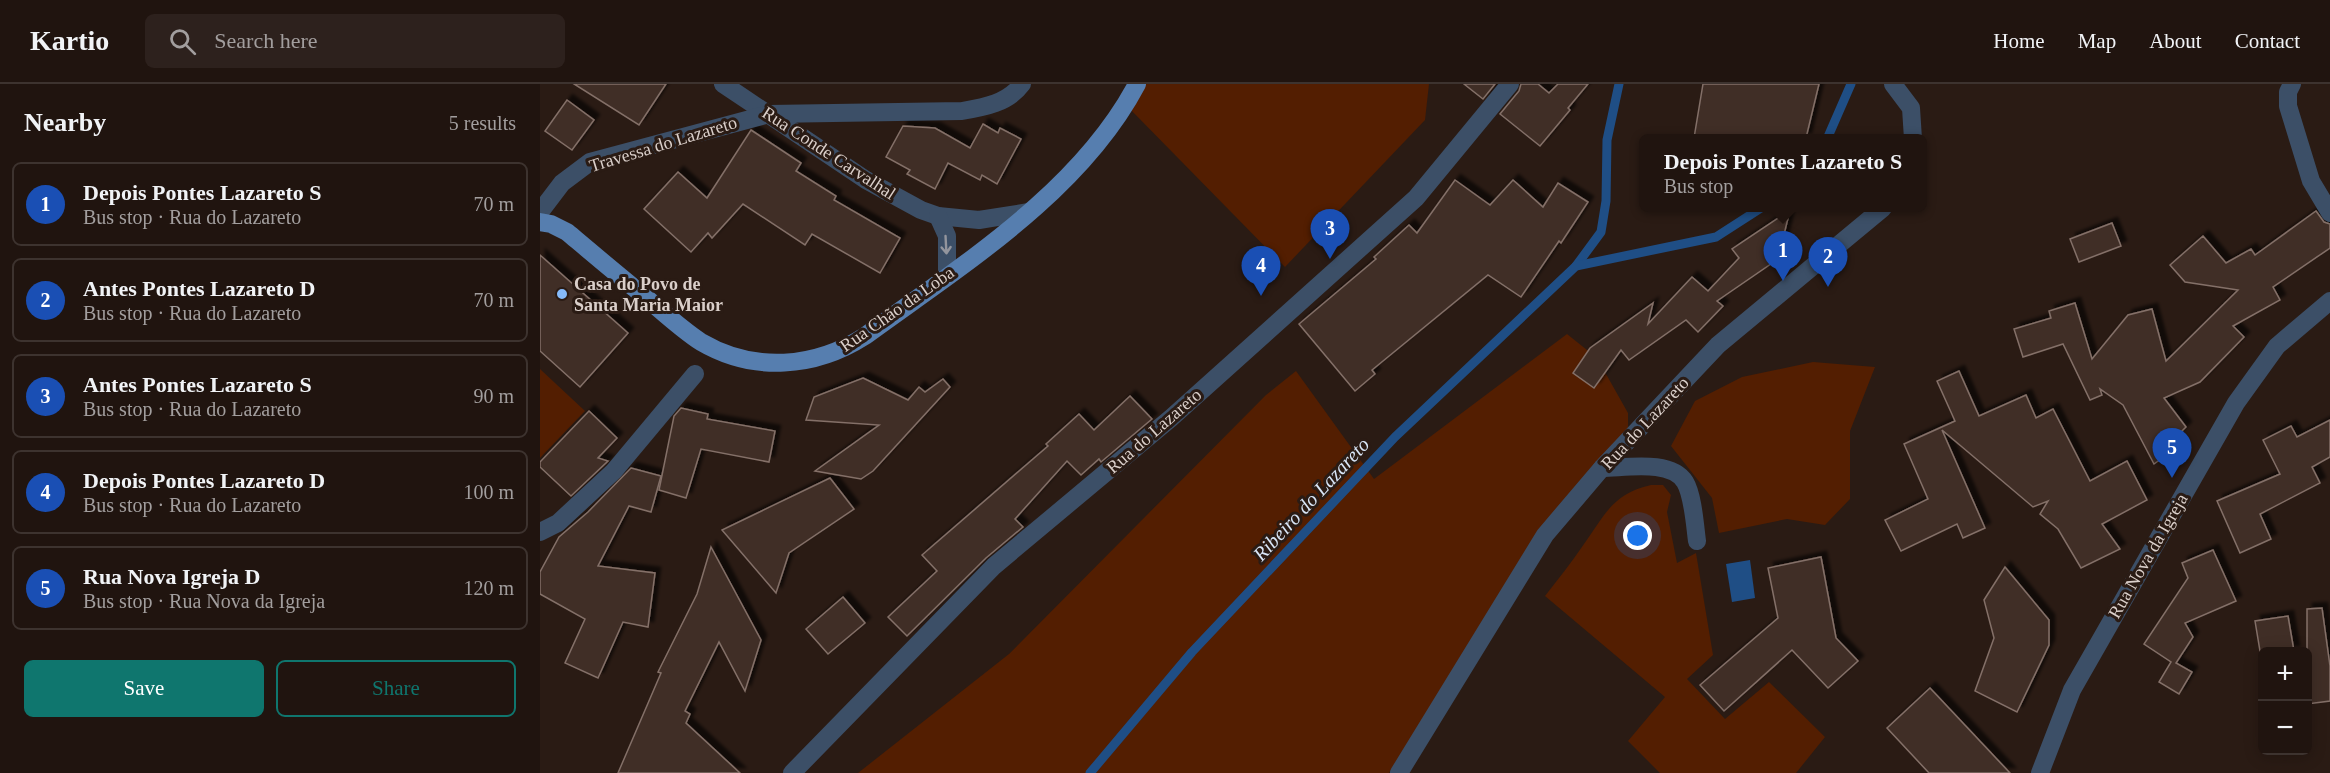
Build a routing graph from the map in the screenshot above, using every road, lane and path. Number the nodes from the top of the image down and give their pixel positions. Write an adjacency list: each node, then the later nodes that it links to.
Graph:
1 (723, 84): 7 (street, Rua Conde Carvalhal)
2 (1023, 84): 7 (street, Travessa do Lazareto)
3 (1137, 84): 10 (main road)
4 (1510, 84): 21 (street, Rua do Lazareto)
5 (1893, 84): 8 (street)
6 (2292, 84): 12 (street)
7 (769, 114): 9 (street, Travessa do Lazareto); 13 (street, Rua Conde Carvalhal)
8 (1913, 134)
9 (540, 212)
10 (1029, 212): 13 (street, Rua Conde Carvalhal); 15 (main road, Rua Chão da Loba)
11 (1877, 212): 18 (street, Rua do Lazareto)
12 (2330, 213)
13 (938, 216): 15 (street, one-way to 15)
14 (540, 222): 15 (main road, Rua Chão da Loba)
15 (947, 275)
16 (2330, 301): 23 (street, Rua Nova da Igreja)
17 (695, 374): 19 (street)
18 (1602, 468): 20 (street); 22 (street, Rua do Lazareto)
19 (540, 532)
20 (1697, 541)
21 (792, 773)
22 (1399, 773)
23 (2040, 773)

